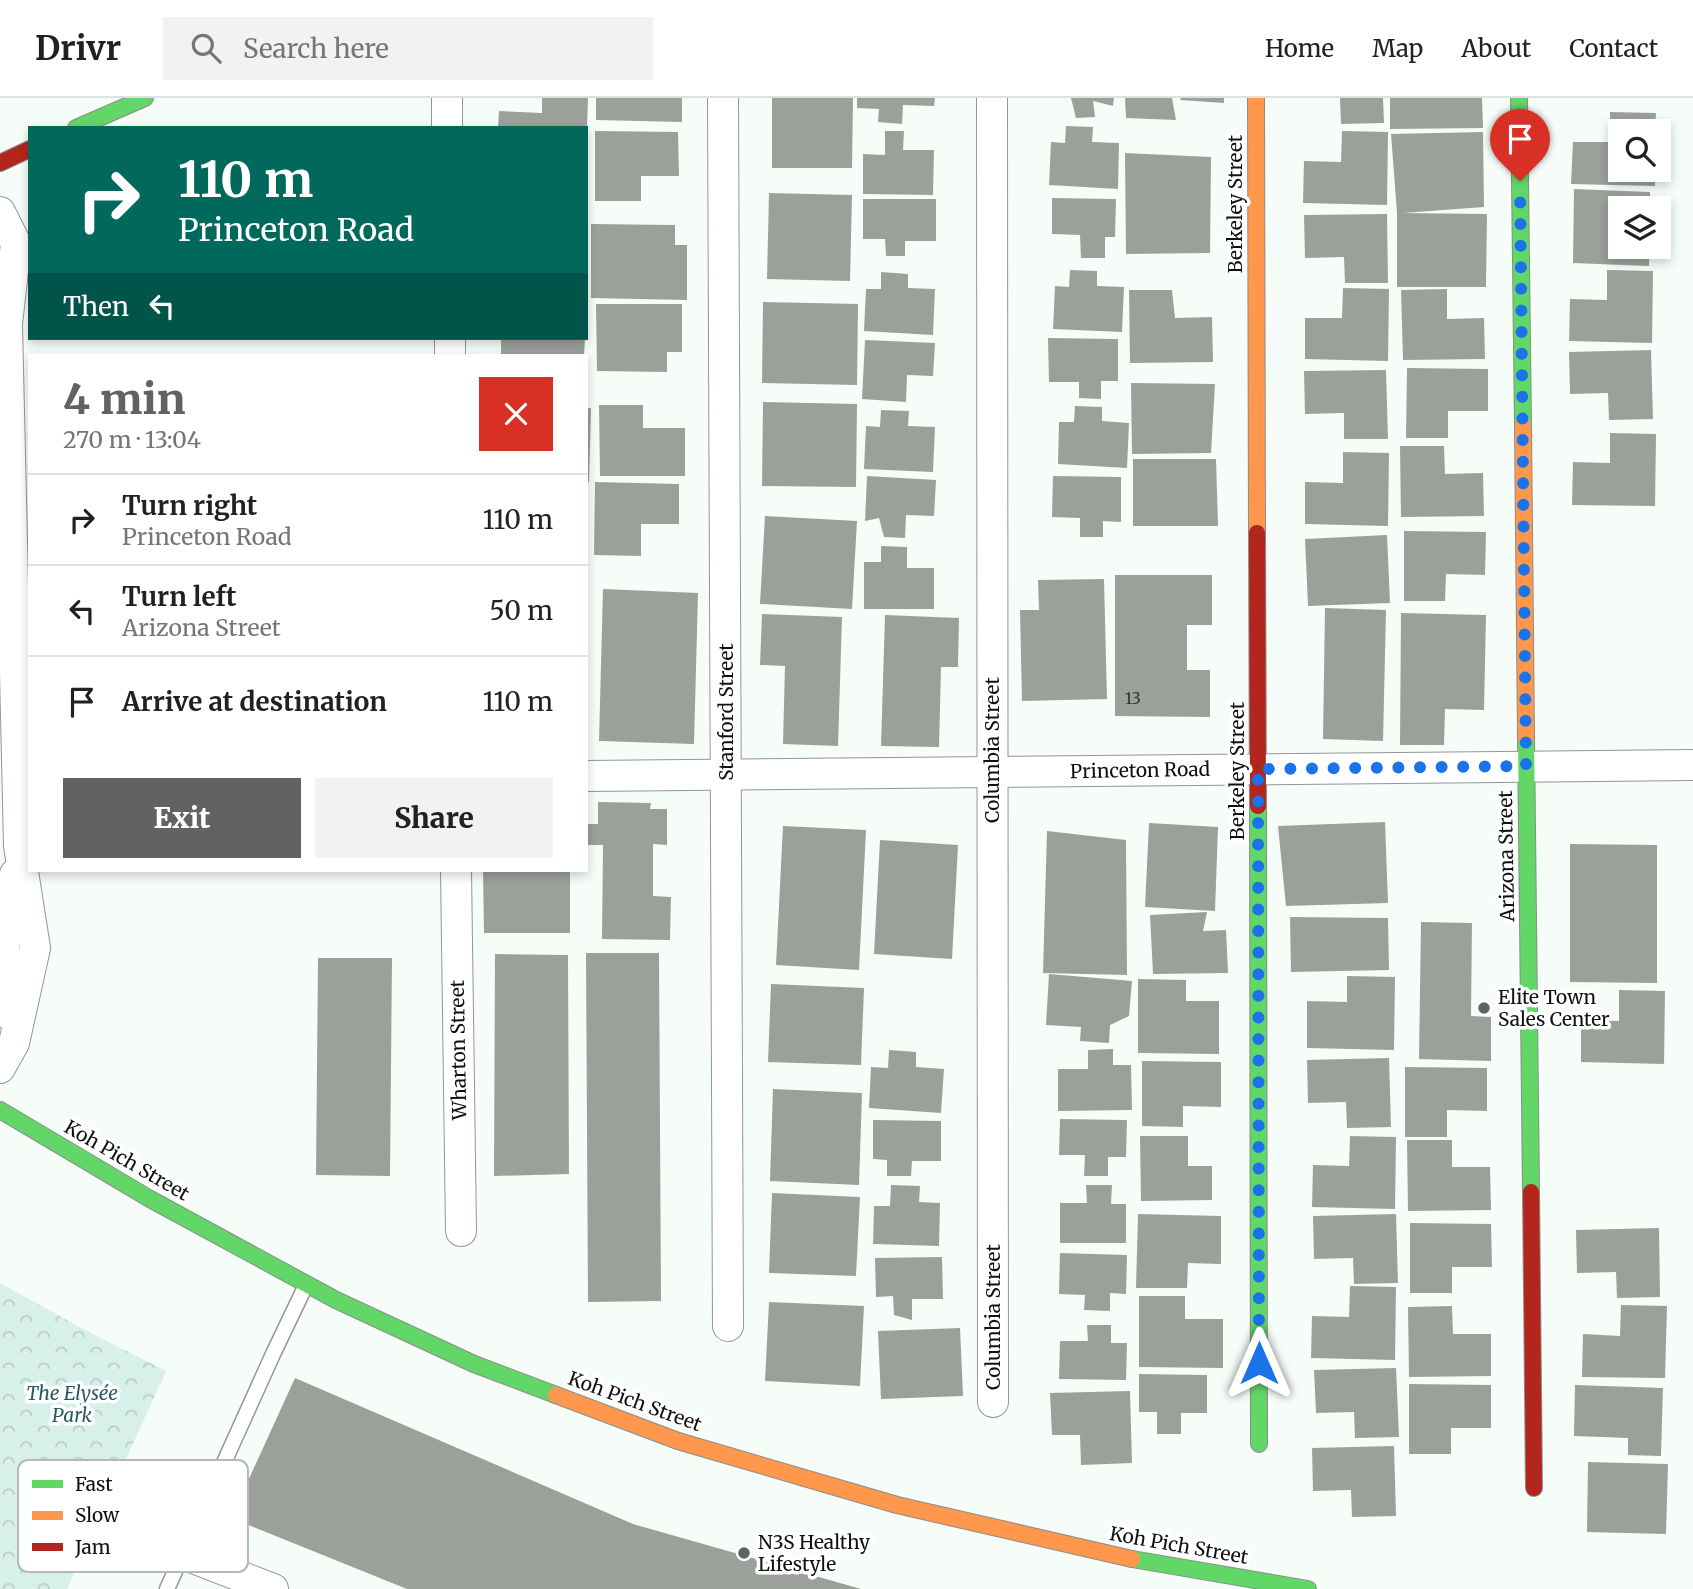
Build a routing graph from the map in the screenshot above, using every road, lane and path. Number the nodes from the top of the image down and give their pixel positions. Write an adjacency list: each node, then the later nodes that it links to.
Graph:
1 (145, 98): 7 (street)
2 (447, 98): 8 (street)
3 (723, 98): 17 (street, Stanford Street)
4 (992, 98): 16 (street, Columbia Street)
5 (1256, 98): 15 (street, Berkeley Street)
6 (1519, 98): 14 (street, Arizona Street)
7 (81, 126)
8 (447, 126)
9 (28, 150): 10 (street)
10 (0, 163)
11 (0, 212): 12 (street)
12 (4, 316): 19 (street)
13 (1693, 765): 14 (street, Princeton Road)
14 (1526, 766): 15 (street, Princeton Road); 29 (street, Arizona Street)
15 (1258, 769): 16 (street, Princeton Road); 27 (street, Berkeley Street)
16 (992, 772): 17 (street, Princeton Road); 26 (street, Columbia Street)
17 (726, 775): 18 (street, Princeton Road); 25 (street, Stanford Street)
18 (588, 776)
19 (24, 781): 21 (street)
20 (456, 872): 23 (street, Wharton Street)
21 (7, 1056)
22 (0, 1110): 24 (street, Koh Pich Street)
23 (461, 1231)
24 (306, 1285): 28 (lane); 34 (street, Koh Pich Street)
25 (728, 1326)
26 (993, 1402)
27 (1259, 1444)
28 (225, 1460)
29 (1534, 1488)
30 (175, 1572): 32 (lane)
31 (231, 1572): 33 (street)
32 (167, 1589)
33 (274, 1589)
34 (1308, 1589)

